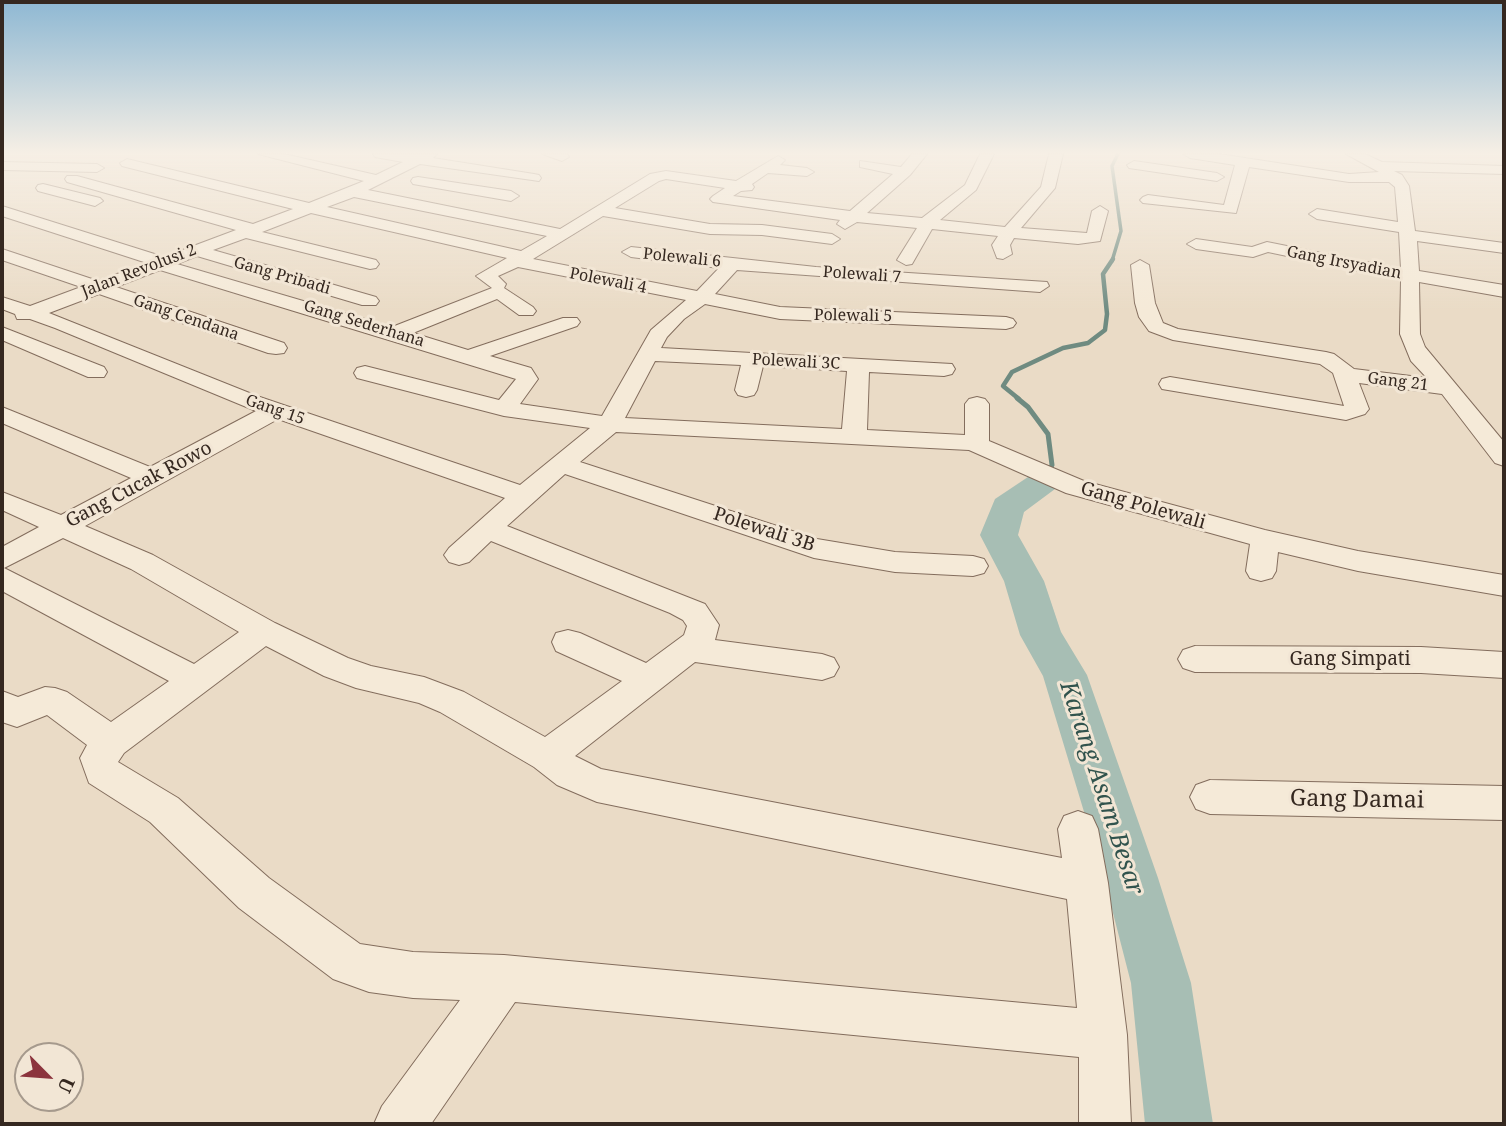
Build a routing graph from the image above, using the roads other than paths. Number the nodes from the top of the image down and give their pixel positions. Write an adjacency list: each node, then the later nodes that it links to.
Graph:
1 (14, 207): 35 (street, Gang Sederhana)
2 (118, 207): 20 (street)
3 (165, 207): 22 (street)
4 (304, 207): 15 (street, Polewali 4)
5 (313, 207): 15 (street, Jalan Revolusi 2)
6 (425, 207): 25 (street)
7 (604, 207): 16 (street)
8 (773, 207): 19 (street)
9 (862, 207): 19 (street)
10 (947, 207): 21 (street)
11 (1034, 207): 23 (street)
12 (1201, 207): 13 (street)
13 (1231, 207)
14 (1405, 207): 24 (street)
15 (309, 208): 22 (street, Jalan Revolusi 2); 33 (street, Polewali 4)
16 (598, 210): 25 (street); 26 (street)
17 (1100, 211): 23 (street)
18 (1317, 214): 24 (street)
19 (850, 216): 21 (street); 26 (street)
20 (144, 217)
21 (928, 222): 23 (street); 34 (street)
22 (248, 231): 27 (street, Jalan Revolusi 2); 36 (street)
23 (1010, 231): 32 (street)
24 (1406, 231): 29 (street); 40 (street)
25 (561, 234): 33 (street)
26 (832, 239): 39 (street)
27 (197, 242): 35 (street, Jalan Revolusi 2); 46 (street, Gang Pribadi)
28 (1196, 244): 40 (street, Gang Irsyadian)
29 (1504, 248)
30 (631, 252): 37 (street, Polewali 6)
31 (2, 254): 43 (street, Gang Cendana)
32 (1003, 254)
33 (520, 259): 41 (street); 45 (street, Polewali 4)
34 (905, 260)
35 (161, 263): 43 (street, Jalan Revolusi 2); 54 (street, Gang Sederhana)
36 (370, 264)
37 (733, 264): 39 (street, Polewali 7); 45 (street)
38 (1140, 265): 63 (street)
39 (816, 272): 42 (street, Polewali 7)
40 (1410, 276): 44 (street, Gang Irsyadian); 65 (street)
41 (497, 284)
42 (1040, 286)
43 (97, 287): 48 (street, Jalan Revolusi 2); 55 (street, Gang Cendana)
44 (1504, 290)
45 (700, 299): 52 (street, Polewali 5); 56 (street)
46 (369, 301)
47 (2, 303): 48 (street, Gang 15)
48 (30, 312): 51 (street, Jalan Revolusi 2); 69 (street, Gang 15)
49 (526, 312): 54 (street)
50 (570, 322): 57 (street)
51 (2, 323)
52 (1006, 323)
53 (2, 333): 61 (street)
54 (396, 333): 57 (street, Gang Sederhana)
55 (276, 348)
56 (648, 354): 58 (street, Polewali 3C); 73 (street)
57 (470, 356): 68 (street, Gang Sederhana)
58 (753, 360): 59 (street, Polewali 3C); 66 (street)
59 (858, 365): 60 (street, Polewali 3C); 74 (street)
60 (944, 369)
61 (96, 372)
62 (365, 373): 68 (street, Gang Polewali)
63 (1346, 375): 64 (street); 65 (street, Gang 21)
64 (1170, 384)
65 (1449, 388): 71 (street)
66 (746, 390)
67 (977, 404): 75 (street)
68 (503, 409): 73 (street, Gang Polewali)
69 (276, 410): 78 (street, Gang Cucak Rowo); 80 (street, Gang 15)
70 (2, 414): 78 (street)
71 (1473, 418): 72 (street); 76 (street)
72 (1504, 423)
73 (610, 424): 74 (street, Gang Polewali); 77 (street)
74 (854, 435): 75 (street, Gang Polewali)
75 (977, 444): 79 (street, Gang Polewali)
76 (1504, 458)
77 (560, 464): 80 (street); 87 (street, Polewali 3B)
78 (153, 478): 82 (street, Gang Cucak Rowo)
79 (1076, 487): 84 (street, Gang Polewali)
80 (524, 495): 83 (street)
81 (2, 499): 82 (street)
82 (61, 527): 86 (street, Gang Cucak Rowo); 91 (street)
83 (488, 529): 85 (street); 93 (street)
84 (1265, 539): 88 (street); 90 (street, Gang Polewali)
85 (459, 555)
86 (2, 559)
87 (973, 566)
88 (1261, 571)
89 (2, 578): 98 (street)
90 (1504, 586)
91 (264, 631): 98 (street); 101 (street)
92 (568, 642): 97 (street)
93 (690, 649): 96 (street); 97 (street)
94 (1195, 659): 95 (street, Gang Simpati)
95 (1504, 665)
96 (822, 667)
97 (650, 679): 101 (street)
98 (196, 680): 100 (street)
99 (2, 705): 100 (street)
100 (111, 743): 106 (street)
101 (547, 756): 105 (street)
102 (1210, 797): 103 (street, Gang Damai)
103 (1504, 803)
104 (1078, 829): 105 (street)
105 (1087, 883): 107 (street)
106 (504, 978): 107 (street); 108 (street)
107 (1103, 1035): 109 (street)
108 (400, 1124)
109 (1105, 1124)

